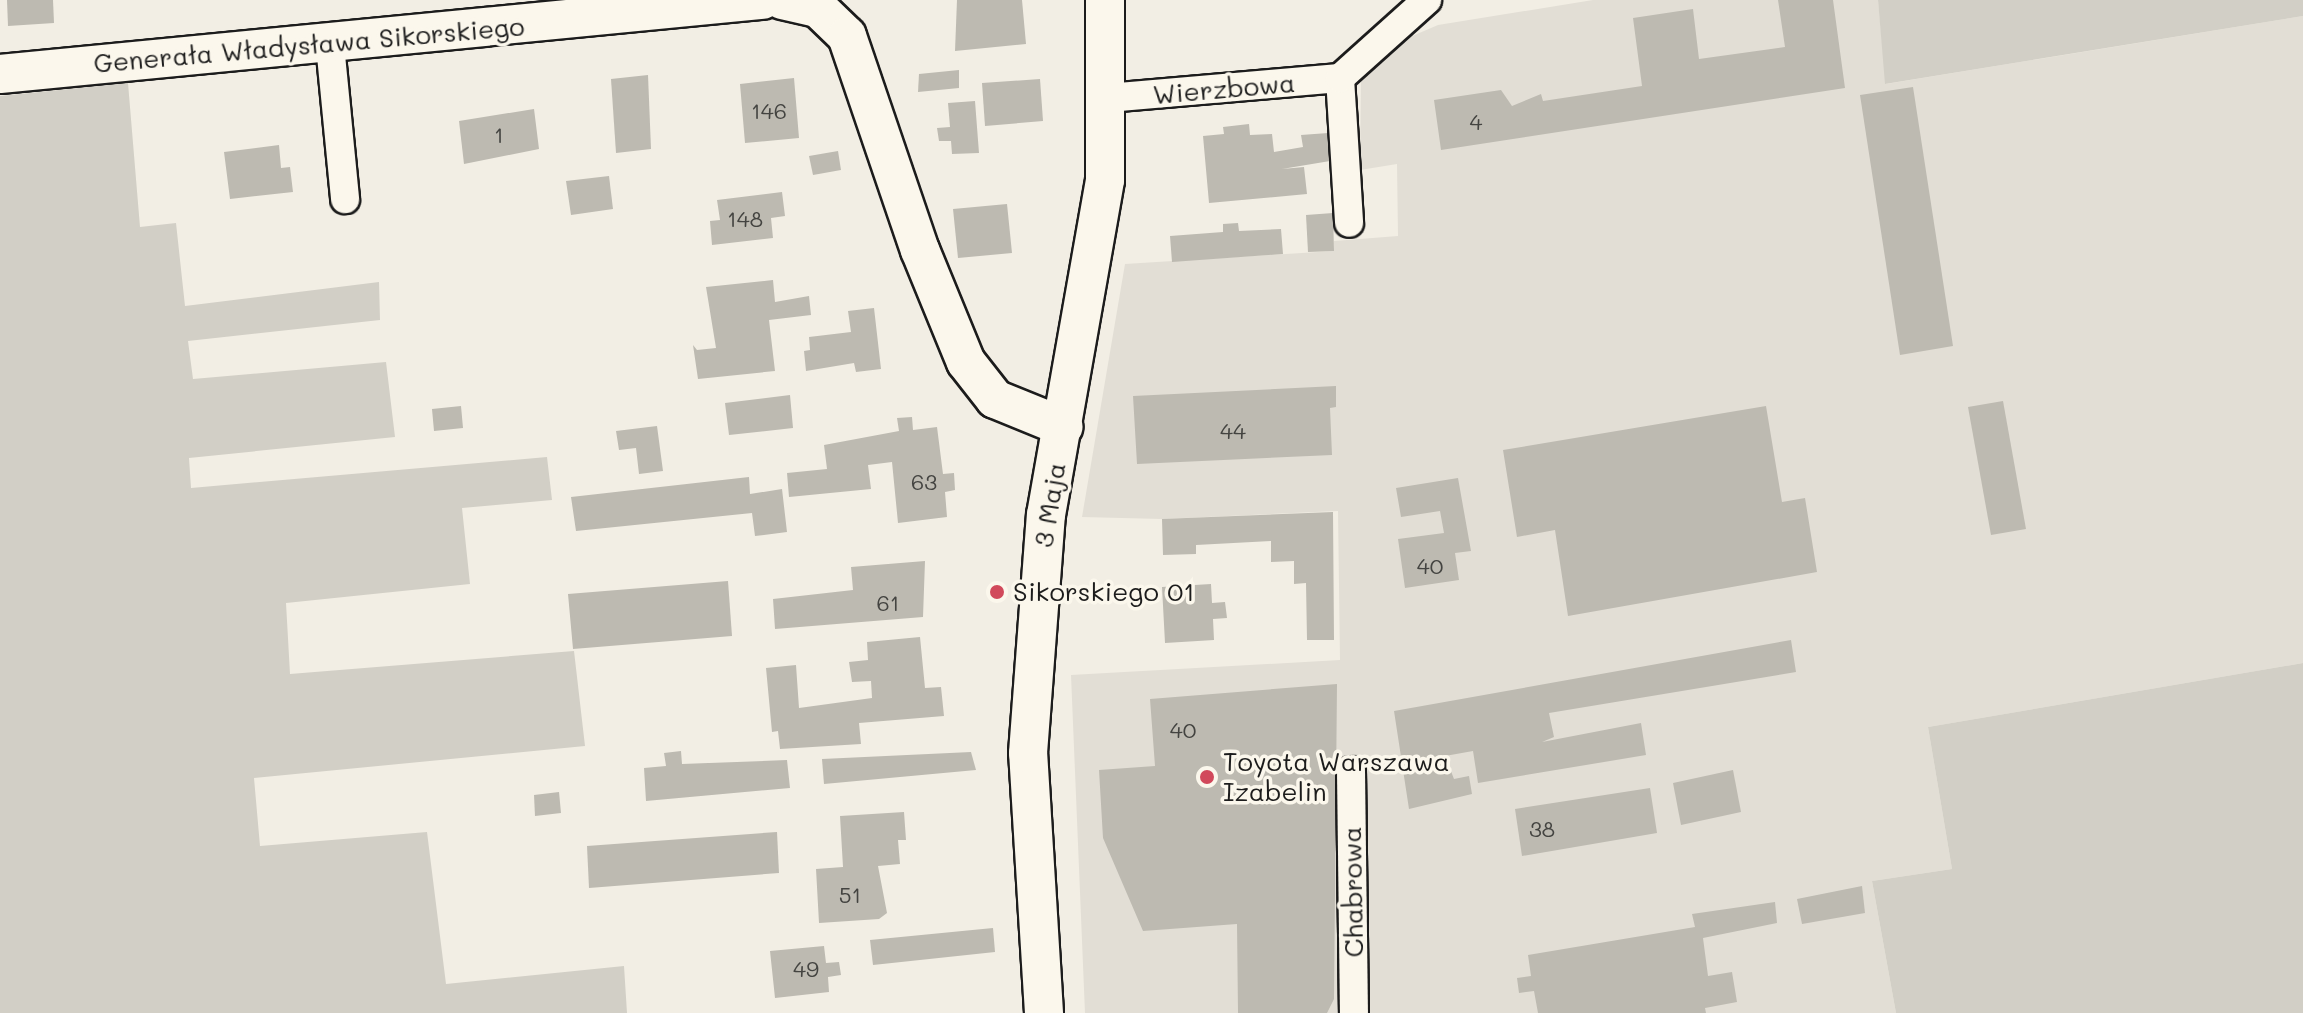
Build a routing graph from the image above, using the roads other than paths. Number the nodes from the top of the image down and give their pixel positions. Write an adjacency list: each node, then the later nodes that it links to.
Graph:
1 (762, 0): 5 (main road, Generała Władysława Sikorskiego)
2 (782, 0): 11 (main road)
3 (1105, 0): 8 (main road, 3 Maja)
4 (1427, 0): 7 (street)
5 (330, 45): 6 (main road, Generała Władysława Sikorskiego); 9 (street)
6 (0, 74)
7 (1340, 78): 8 (street, Wierzbowa); 10 (street)
8 (1107, 98): 11 (main road, 3 Maja)
9 (345, 199)
10 (1349, 223)
11 (1064, 427): 13 (main road, 3 Maja)
12 (1351, 771): 14 (street, Chabrowa)
13 (1044, 1013)
14 (1354, 1013)

